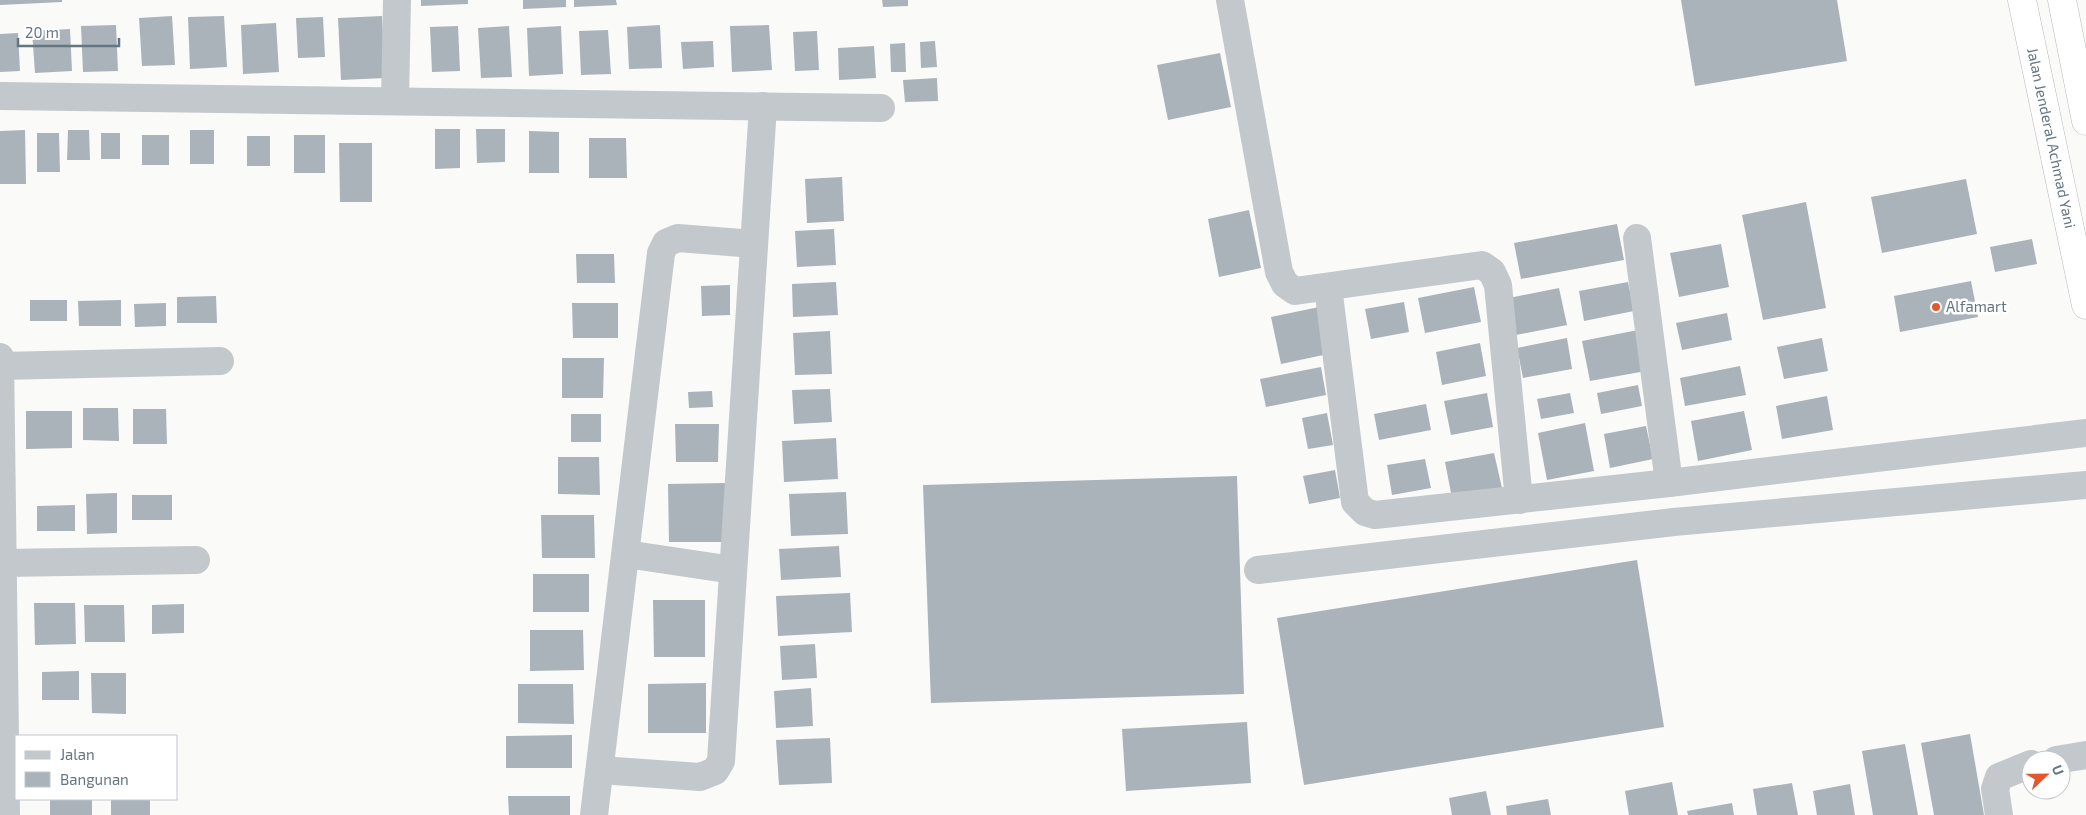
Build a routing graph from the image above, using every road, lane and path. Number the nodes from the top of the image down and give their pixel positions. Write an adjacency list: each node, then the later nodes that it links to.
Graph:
1 (397, 0): 6 (street)
2 (1230, 0): 12 (street)
3 (2022, 0): 13 (highway, Jalan Jenderal Achmad Yani)
4 (2062, 0): 9 (highway)
5 (0, 96): 6 (street)
6 (395, 101): 7 (street)
7 (763, 106): 8 (street); 11 (street)
8 (881, 108)
9 (2086, 121)
10 (1637, 238): 18 (street)
11 (754, 244): 21 (street); 24 (street)
12 (1328, 287): 20 (street); 20 (street)
13 (2086, 305)
14 (0, 357): 16 (street)
15 (220, 361): 16 (street)
16 (0, 366): 23 (street)
17 (2086, 433): 18 (street)
18 (1669, 483): 20 (street)
19 (2086, 485): 25 (street)
20 (1519, 500)
21 (626, 554): 24 (street); 30 (street)
22 (196, 560): 23 (street)
23 (2, 564): 26 (street)
24 (733, 570): 30 (street)
25 (1258, 570)
26 (11, 743): 31 (street)
27 (2086, 755): 28 (street)
28 (2071, 758)
29 (2021, 768): 33 (street)
30 (600, 770): 32 (street)
31 (6, 815)
32 (594, 815)
33 (1999, 815)

